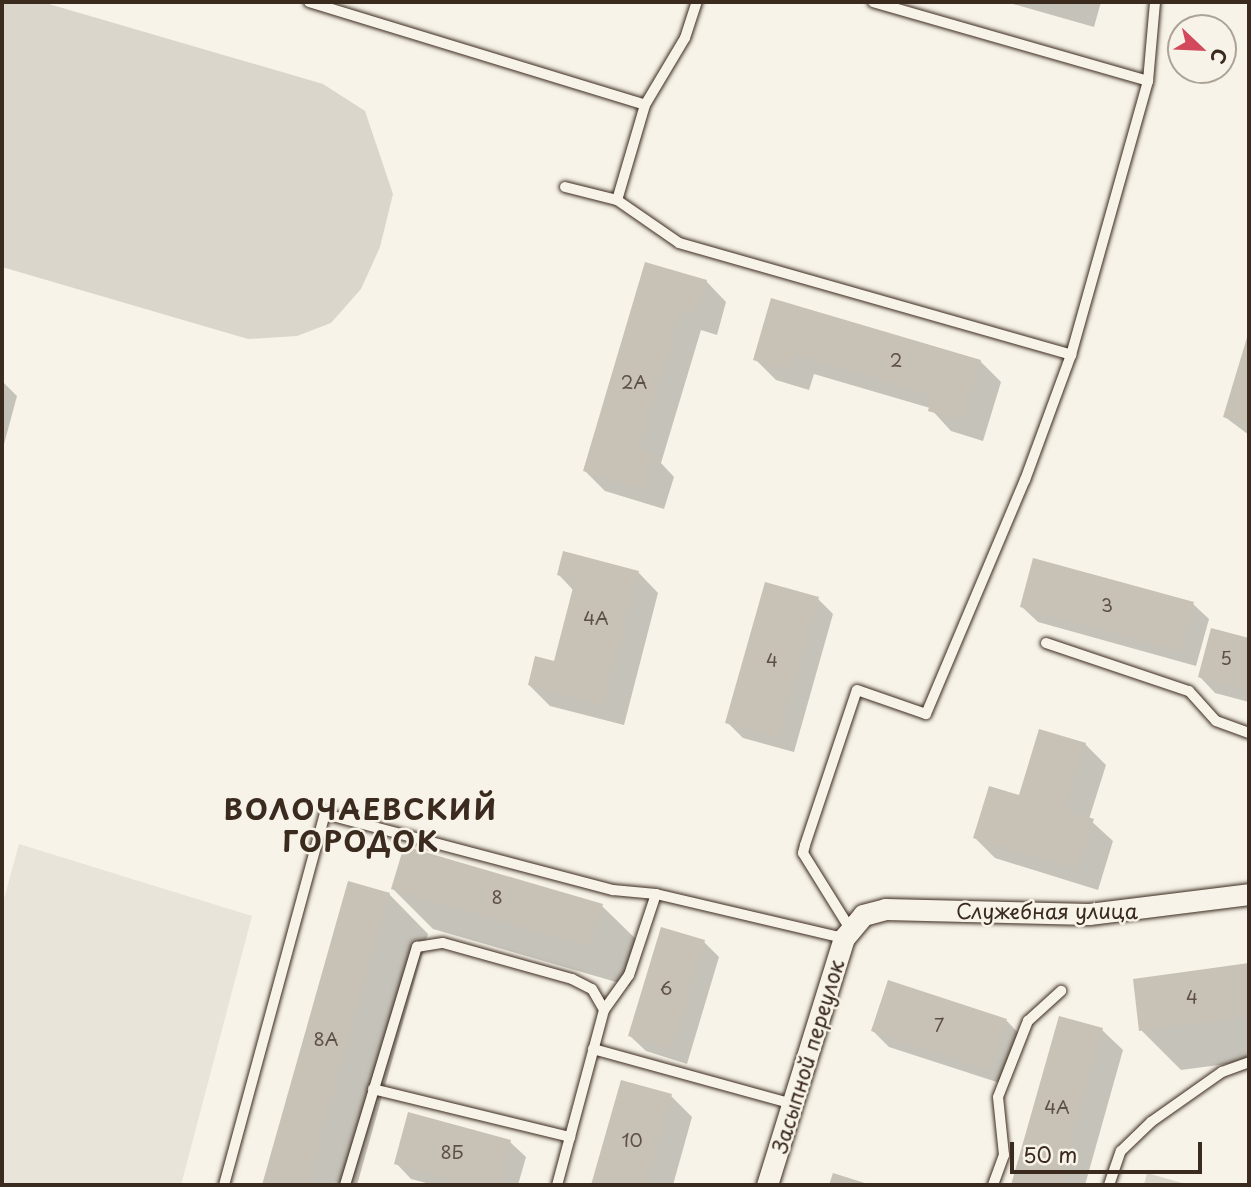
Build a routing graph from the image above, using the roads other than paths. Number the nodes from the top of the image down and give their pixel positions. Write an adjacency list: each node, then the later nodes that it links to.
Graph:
1 (309, 2): 6 (lane)
2 (697, 2): 6 (lane)
3 (873, 2): 5 (lane)
4 (1155, 2): 5 (lane)
5 (1148, 81): 9 (lane)
6 (645, 105): 8 (lane)
7 (565, 187): 8 (lane)
8 (617, 200): 9 (lane)
9 (1071, 355): 14 (lane)
10 (1046, 643): 11 (lane)
11 (1249, 733)
12 (656, 894): 14 (lane); 16 (lane); 22 (lane)
13 (1249, 894): 14 (street, Служебная улица)
14 (847, 932): 20 (street, Засыпной переулок)
15 (1061, 992): 26 (lane)
16 (604, 1010): 17 (lane); 19 (lane)
17 (593, 1049): 20 (lane); 21 (lane)
18 (1249, 1062): 27 (lane)
19 (373, 1089): 21 (lane); 23 (lane)
20 (792, 1104): 25 (street, Засыпной переулок)
21 (570, 1137): 24 (lane)
22 (224, 1185)
23 (345, 1185)
24 (557, 1185)
25 (767, 1185)
26 (993, 1185)
27 (1109, 1185)

